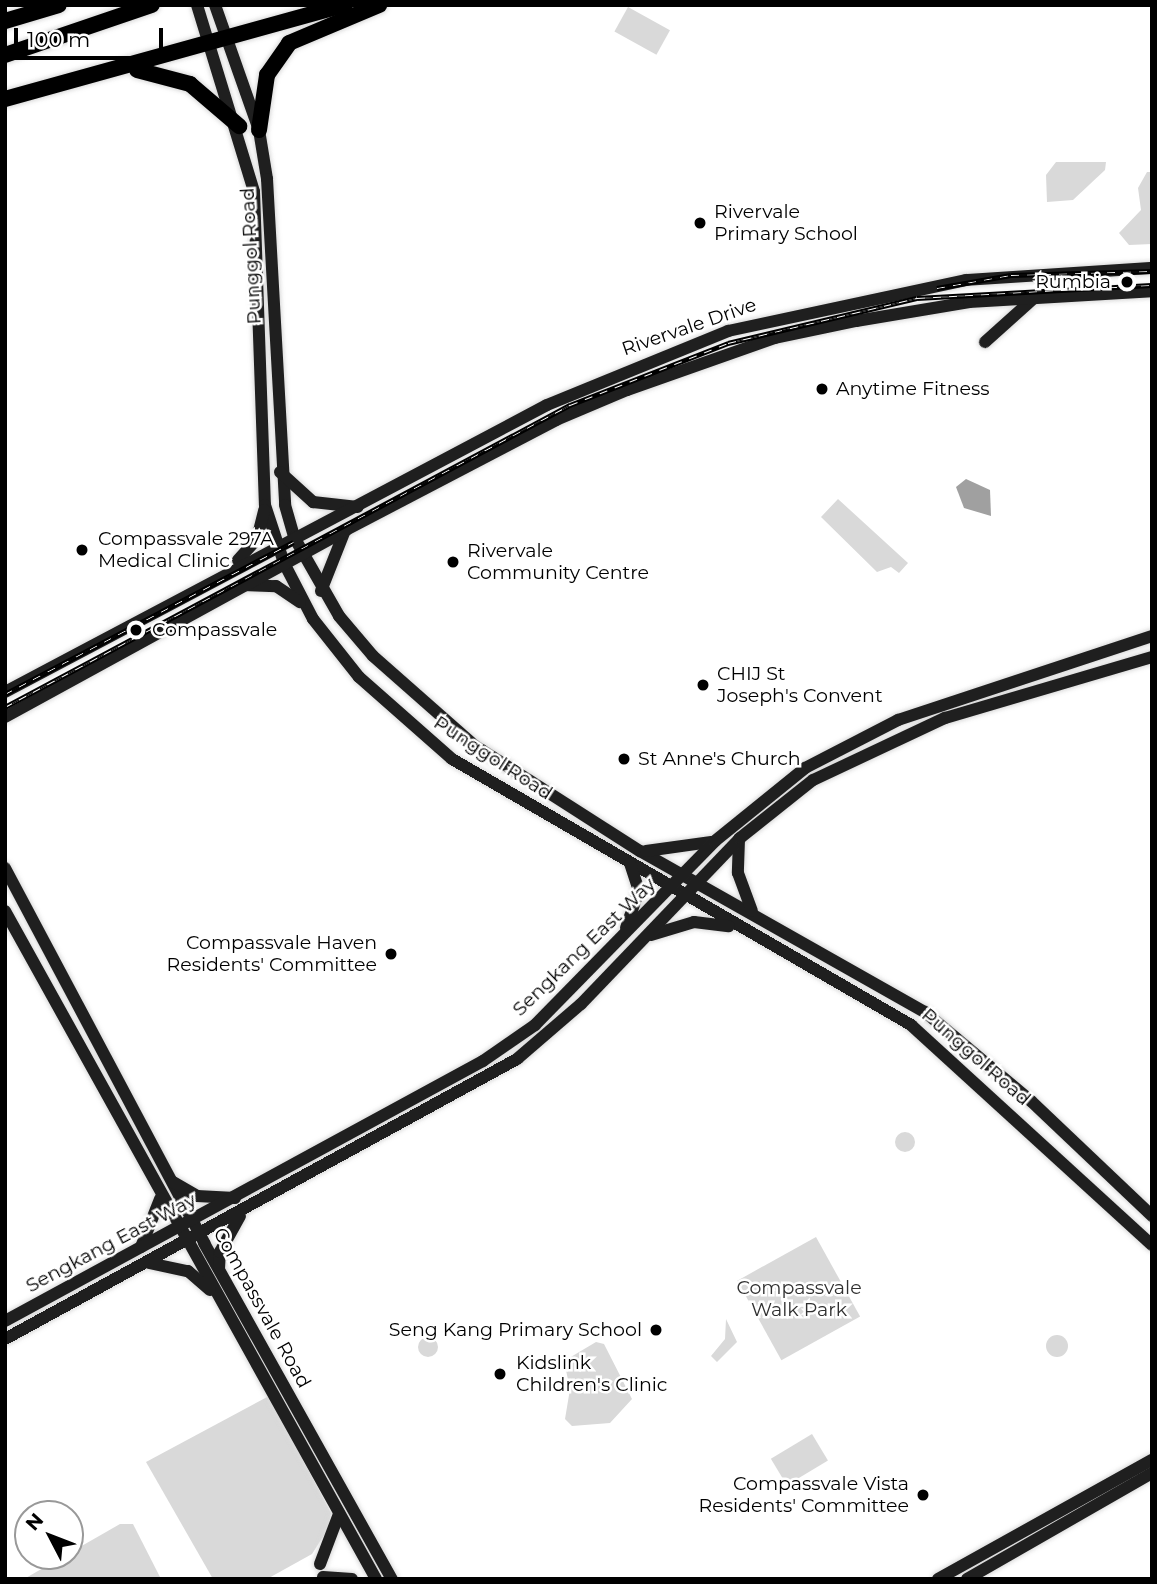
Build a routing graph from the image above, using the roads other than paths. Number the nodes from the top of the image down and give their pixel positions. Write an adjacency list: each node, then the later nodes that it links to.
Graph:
1 (59, 5): 7 (highway)
2 (152, 5): 10 (highway)
3 (197, 5): 9 (main road, Punggol Road)
4 (215, 5): 8 (main road, Punggol Road)
5 (379, 5): 6 (highway)
6 (354, 8): 8 (highway); 14 (highway)
7 (5, 21)
8 (229, 41): 9 (highway); 14 (main road, Punggol Road)
9 (212, 46): 11 (highway); 13 (main road, Punggol Road)
10 (9, 57)
11 (131, 69): 12 (highway); 13 (highway)
12 (5, 99)
13 (239, 126): 20 (main road, Punggol Road)
14 (259, 130): 19 (main road, Punggol Road)
15 (1152, 268): 21 (main road, Rivervale Drive)
16 (1152, 291): 17 (main road, Rivervale Drive)
17 (1036, 297): 18 (main road); 22 (main road, Rivervale Drive)
18 (985, 342)
19 (280, 472): 21 (main road); 23 (main road, Punggol Road)
20 (265, 505): 24 (main road, Punggol Road); 27 (main road)
21 (362, 507): 23 (main road, Rivervale Drive)
22 (346, 530): 25 (main road, Rivervale Drive); 29 (main road)
23 (294, 537): 24 (main road, Rivervale Drive); 25 (main road, Punggol Road)
24 (277, 547): 26 (main road, Punggol Road); 27 (main road, Rivervale Drive)
25 (302, 553): 26 (main road, Rivervale Drive); 29 (main road, Punggol Road)
26 (284, 563): 28 (main road, Rivervale Drive); 30 (main road, Punggol Road)
27 (230, 568): 33 (main road)
28 (242, 585): 30 (main road); 34 (main road, Rivervale Drive)
29 (321, 591): 37 (main road, Punggol Road)
30 (313, 619): 38 (main road, Punggol Road)
31 (1152, 636): 36 (main road, Sengkang East Way)
32 (1152, 657): 35 (main road, Sengkang East Way)
33 (5, 692)
34 (5, 717)
35 (740, 838): 41 (main road, Sengkang East Way); 45 (main road)
36 (715, 841): 37 (main road); 40 (main road, Sengkang East Way)
37 (640, 850): 40 (main road, Punggol Road)
38 (630, 862): 42 (main road, Punggol Road); 47 (main road)
39 (5, 868): 49 (main road, Compassvale Road)
40 (684, 874): 41 (main road, Punggol Road); 42 (main road, Sengkang East Way)
41 (699, 882): 43 (main road, Sengkang East Way); 45 (main road, Punggol Road)
42 (671, 889): 43 (main road, Punggol Road); 47 (main road, Sengkang East Way)
43 (685, 898): 46 (main road, Punggol Road); 48 (main road, Sengkang East Way)
44 (5, 911): 50 (main road, Compassvale Road)
45 (752, 911): 52 (main road, Punggol Road)
46 (743, 929): 48 (main road); 57 (main road, Punggol Road)
47 (622, 936): 51 (main road, Sengkang East Way)
48 (648, 936): 51 (main road, Sengkang East Way)
49 (170, 1180): 51 (main road); 53 (main road, Compassvale Road)
50 (160, 1199): 54 (main road, Compassvale Road); 58 (main road)
51 (243, 1203): 53 (main road, Sengkang East Way); 55 (main road, Sengkang East Way); 60 (main road)
52 (1152, 1216)
53 (193, 1222): 54 (main road, Sengkang East Way); 55 (main road, Compassvale Road)
54 (178, 1230): 56 (main road, Compassvale Road); 58 (main road, Sengkang East Way)
55 (200, 1235): 56 (main road, Sengkang East Way); 60 (main road, Compassvale Road)
56 (185, 1242): 59 (main road, Sengkang East Way); 61 (main road, Compassvale Road)
57 (1152, 1245)
58 (138, 1250): 62 (main road, Sengkang East Way)
59 (149, 1263): 61 (main road); 63 (main road, Sengkang East Way)
60 (219, 1270): 69 (main road, Compassvale Road)
61 (220, 1300): 66 (main road, Compassvale Road)
62 (5, 1321)
63 (5, 1339)
64 (1152, 1460): 70 (main road)
65 (1152, 1473): 71 (main road)
66 (339, 1514): 67 (main road); 68 (main road, Compassvale Road)
67 (352, 1579)
68 (376, 1579)
69 (392, 1579)
70 (938, 1579)
71 (967, 1579)

